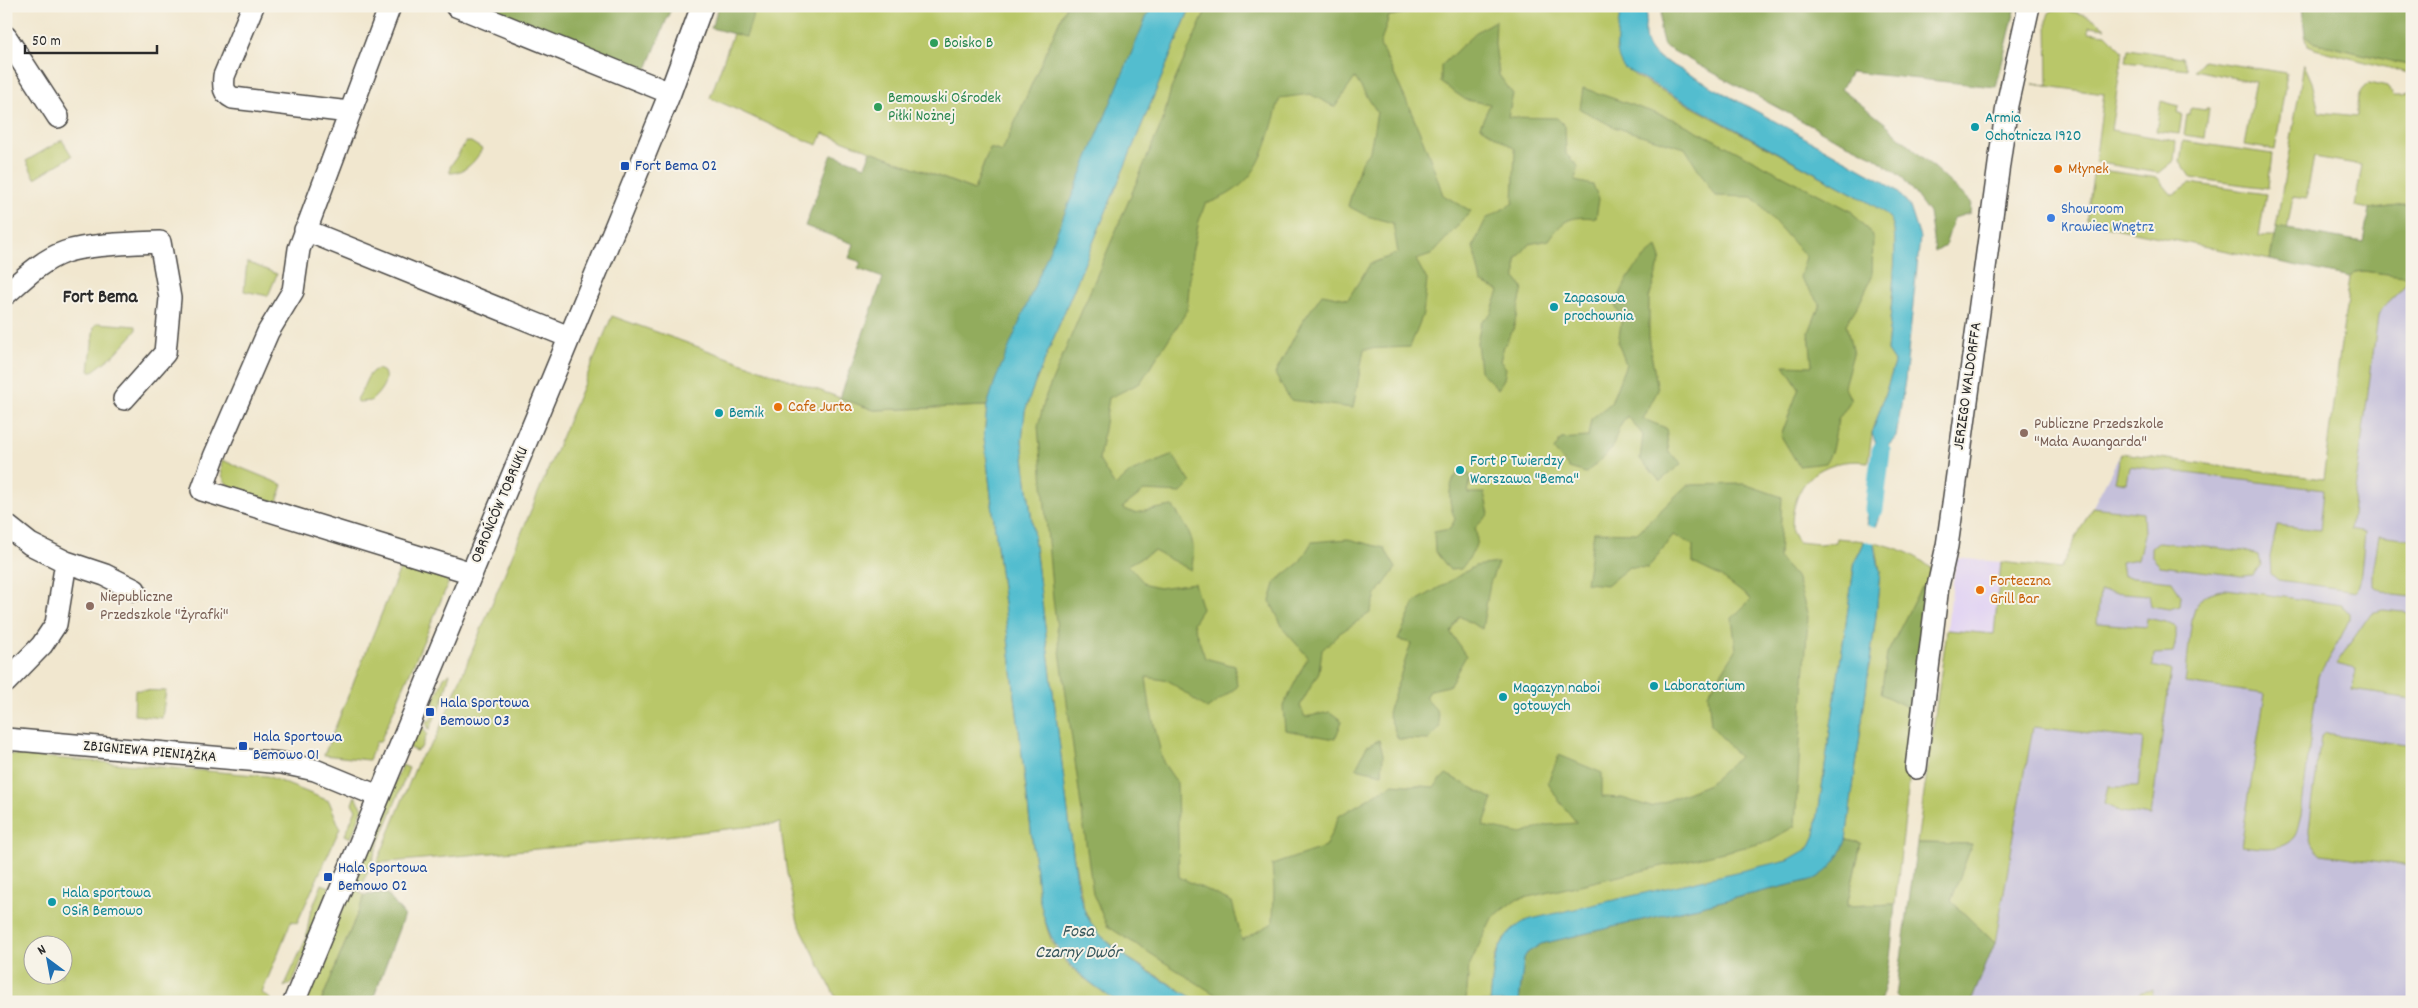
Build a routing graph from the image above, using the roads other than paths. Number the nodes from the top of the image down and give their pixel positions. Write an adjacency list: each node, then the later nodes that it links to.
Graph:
1 (253, 6): 8 (street)
2 (390, 6): 8 (street)
3 (456, 6): 7 (street)
4 (702, 6): 7 (street, OBROŃCÓW TOBRUKU)
5 (2029, 6): 20 (street, JERZEGO WALDORFFA)
6 (6, 37): 9 (street)
7 (670, 93): 12 (street, OBROŃCÓW TOBRUKU)
8 (349, 112): 10 (street)
9 (58, 117)
10 (305, 230): 12 (street); 16 (street)
11 (6, 294): 13 (street)
12 (569, 337): 16 (street, OBROŃCÓW TOBRUKU)
13 (124, 399)
14 (6, 525): 15 (street)
15 (66, 562): 17 (street); 18 (street)
16 (472, 573): 21 (street, OBROŃCÓW TOBRUKU)
17 (135, 590)
18 (6, 682)
19 (6, 739): 21 (street, ZBIGNIEWA PIENIĄŻKA)
20 (1916, 768)
21 (378, 796): 22 (street, OBROŃCÓW TOBRUKU)
22 (294, 1002)

